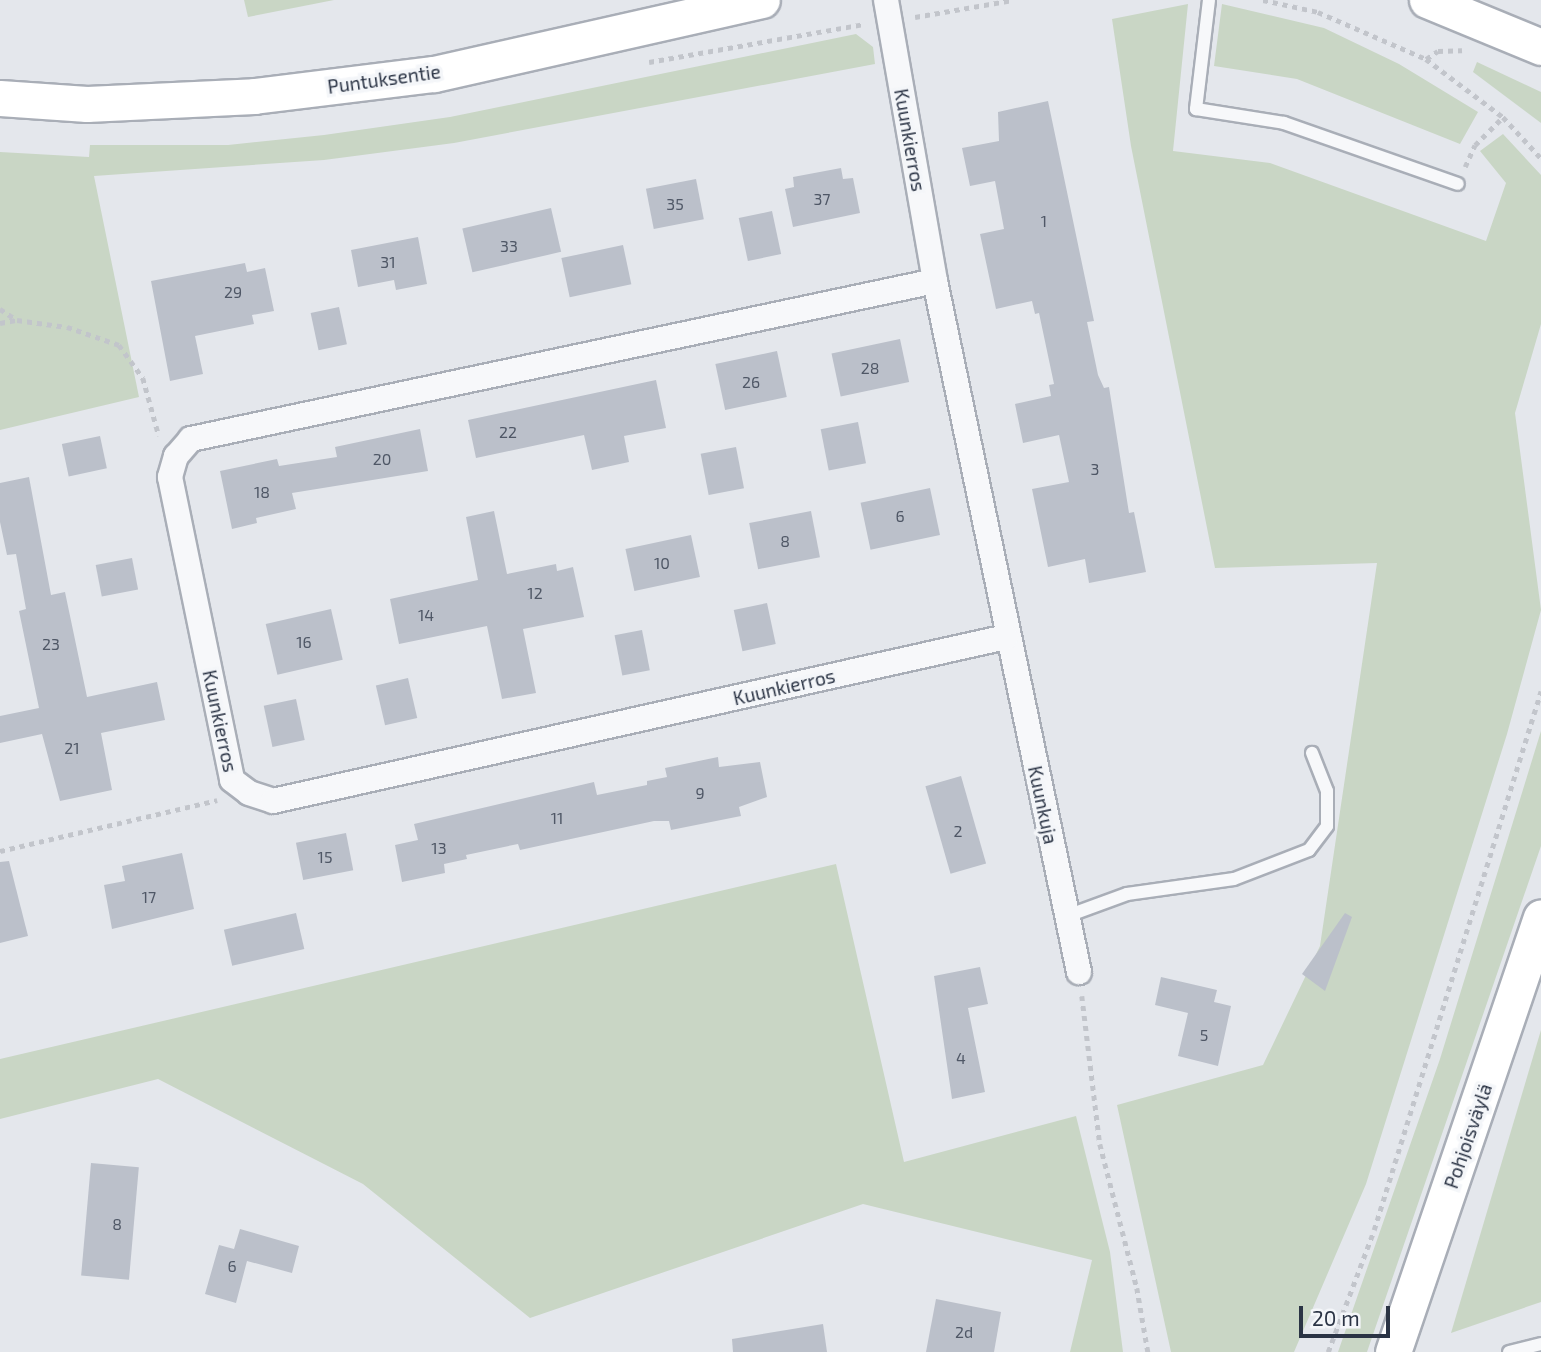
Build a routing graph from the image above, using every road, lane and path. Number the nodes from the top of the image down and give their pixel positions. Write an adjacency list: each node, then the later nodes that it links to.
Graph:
1 (762, 0): 8 (street, Puntuksentie)
2 (1013, 0): 6 (path)
3 (1209, 0): 11 (lane)
4 (1263, 0): 9 (path)
5 (1427, 0): 7 (street)
6 (888, 10): 12 (street, Kuunkierros)
7 (1541, 47)
8 (0, 97)
9 (1503, 117): 10 (path); 11 (path)
10 (1541, 158)
11 (1458, 184)
12 (935, 281): 16 (street); 17 (street, Kuunkierros)
13 (0, 309): 14 (path)
14 (17, 320): 15 (path); 16 (path)
15 (0, 323)
16 (170, 477): 20 (street, Kuunkierros)
17 (1006, 637): 20 (street, Kuunkierros); 22 (street, Kuunkuja)
18 (1541, 691): 27 (path)
19 (1312, 753): 22 (lane)
20 (249, 793): 21 (path)
21 (0, 851)
22 (1067, 916): 24 (street, Kuunkuja)
23 (1541, 918): 28 (street, Pohjoisväylä)
24 (1079, 972): 26 (path)
25 (1541, 1345): 29 (lane)
26 (1148, 1352)
27 (1328, 1352)
28 (1393, 1352)
29 (1509, 1352)

